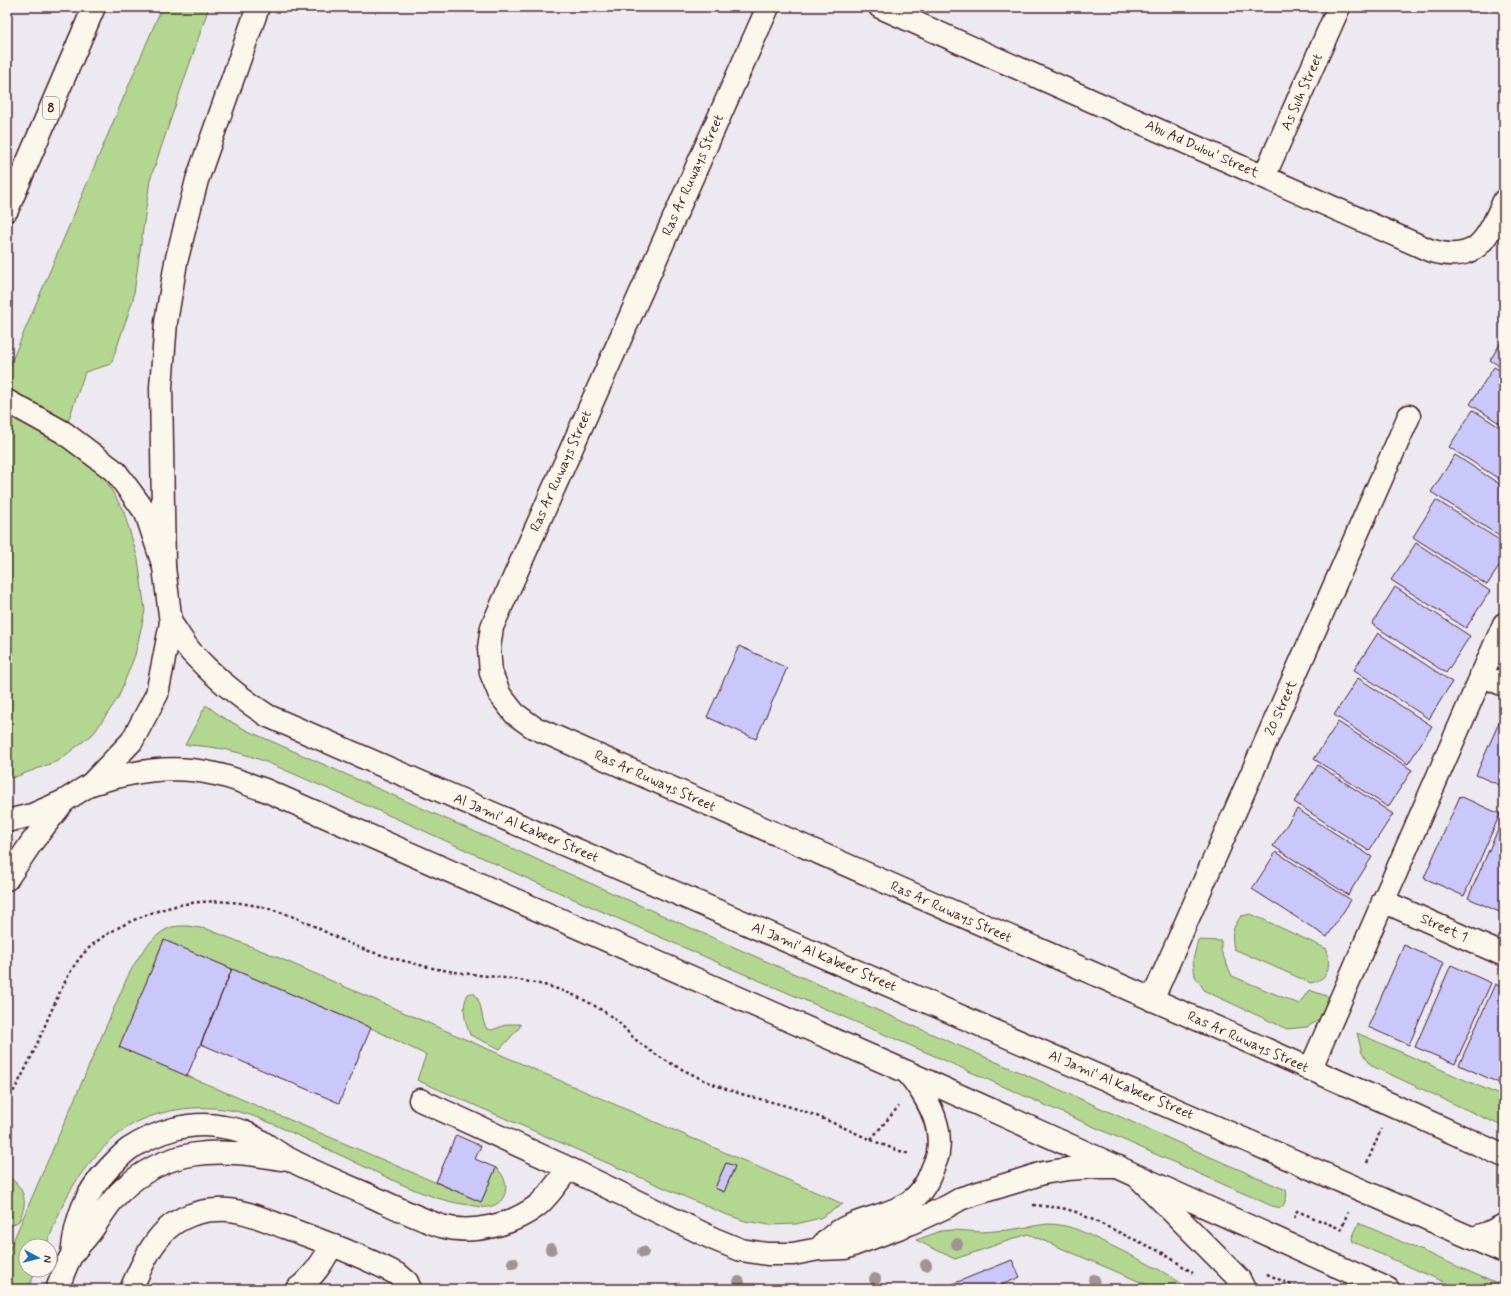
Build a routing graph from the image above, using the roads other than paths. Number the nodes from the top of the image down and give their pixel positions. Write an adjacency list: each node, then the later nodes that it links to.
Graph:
1 (94, 7): 8 (main road, 8)
2 (258, 7): 11 (main road)
3 (768, 7): 22 (main road, Ras Ar Ruways Street)
4 (880, 7): 6 (main road, Abu Ad Dulou' Street)
5 (1339, 7): 6 (main road, As Sulh Street)
6 (1264, 177): 7 (main road, Abu Ad Dulou' Street)
7 (1504, 201)
8 (7, 210)
9 (7, 401): 11 (main road)
10 (1410, 416): 22 (main road, 20 Street)
11 (164, 567): 12 (main road)
12 (171, 623): 16 (main road); 31 (main road, Al Jami' Al Kabeer Street)
13 (1504, 624): 14 (main road)
14 (1481, 674): 15 (main road); 20 (main road)
15 (1504, 684)
16 (91, 784): 17 (main road); 24 (main road)
17 (64, 801): 18 (main road); 19 (main road)
18 (7, 821)
19 (7, 879)
20 (1383, 901): 21 (main road, Street 1); 23 (main road)
21 (1504, 954)
22 (1152, 1000): 23 (main road, Ras Ar Ruways Street)
23 (1310, 1070): 26 (main road, Ras Ar Ruways Street)
24 (912, 1078): 29 (main road); 33 (main road)
25 (420, 1100): 28 (main road)
26 (1504, 1156)
27 (290, 1160): 28 (main road); 35 (main road); 35 (main road)
28 (568, 1168): 33 (main road)
29 (1128, 1170): 33 (main road); 36 (main road); 41 (main road)
30 (1504, 1225): 31 (main road)
31 (1473, 1238): 34 (main road, Al Jami' Al Kabeer Street)
32 (332, 1245): 38 (main road); 39 (main road); 40 (main road)
33 (819, 1249)
34 (1504, 1252)
35 (72, 1254): 37 (main road)
36 (1242, 1284)
37 (57, 1289)
38 (131, 1289)
39 (296, 1289)
40 (410, 1289)
41 (1388, 1289)

